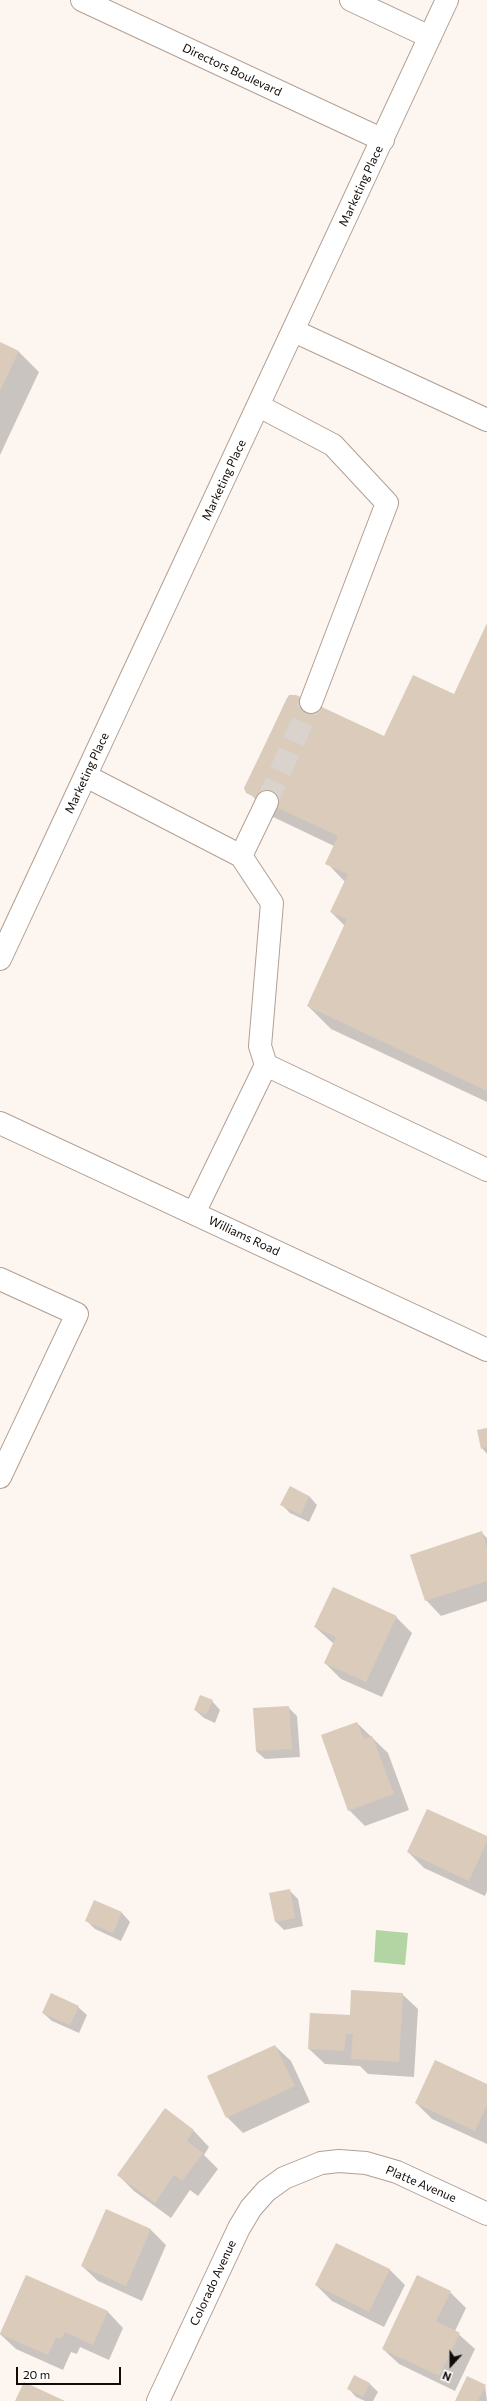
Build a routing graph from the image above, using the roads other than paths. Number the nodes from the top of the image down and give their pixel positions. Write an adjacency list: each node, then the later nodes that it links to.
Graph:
1 (82, 0): 5 (street, Directors Boulevard)
2 (351, 0): 4 (street)
3 (448, 0): 4 (street, Marketing Place)
4 (430, 37): 5 (street, Marketing Place)
5 (383, 140): 6 (street, Marketing Place)
6 (294, 330): 7 (street, Marketing Place); 8 (street)
7 (259, 406): 9 (street); 10 (street, Marketing Place)
8 (487, 420)
9 (311, 702)
10 (86, 776): 12 (street); 13 (street, Marketing Place)
11 (267, 802): 12 (street)
12 (241, 856): 14 (street)
13 (0, 959)
14 (266, 1065): 16 (street); 17 (street)
15 (0, 1123): 17 (street, Williams Road)
16 (487, 1170)
17 (194, 1213): 19 (street, Williams Road)
18 (0, 1280): 20 (street)
19 (487, 1350)
20 (0, 1477)
21 (284, 2178): 22 (street, Platte Avenue); 23 (street, Colorado Avenue)
22 (487, 2214)
23 (158, 2401)

